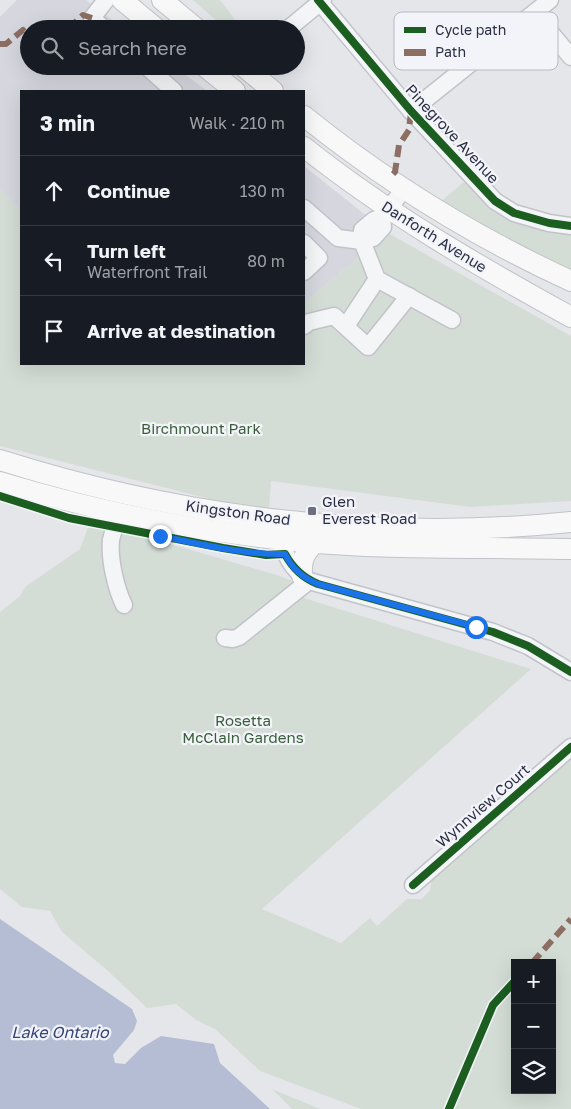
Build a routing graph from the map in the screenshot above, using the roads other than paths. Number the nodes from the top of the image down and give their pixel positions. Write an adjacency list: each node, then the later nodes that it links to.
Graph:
1 (106, 0): 7 (street)
2 (122, 0): 8 (main road)
3 (162, 0): 9 (main road)
4 (550, 0): 6 (street)
5 (320, 1): 10 (street); 20 (street, Pinegrove Avenue)
6 (535, 12)
7 (94, 20)
8 (147, 20)
9 (186, 20)
10 (298, 20)
11 (558, 42): 12 (street)
12 (571, 57)
13 (462, 70): 20 (street)
14 (156, 75): 17 (street)
15 (215, 75): 18 (main road)
16 (254, 75): 19 (main road)
17 (173, 90)
18 (234, 90)
19 (273, 90)
20 (411, 111): 26 (street, Pinegrove Avenue)
21 (305, 117): 23 (main road, Danforth Avenue)
22 (305, 147): 25 (main road, Danforth Avenue)
23 (404, 189): 25 (street); 31 (main road, Danforth Avenue)
24 (305, 209): 27 (street)
25 (385, 213): 27 (street); 33 (main road, Danforth Avenue)
26 (571, 226)
27 (362, 241): 30 (street)
28 (305, 244): 29 (street)
29 (305, 271)
30 (377, 279): 32 (street); 36 (street)
31 (571, 281)
32 (410, 296): 34 (street); 36 (street)
33 (571, 317)
34 (452, 320)
35 (305, 325): 36 (street)
36 (346, 326)
37 (0, 460): 41 (main road, Kingston Road)
38 (0, 482): 39 (main road, Kingston Road)
39 (120, 514): 41 (main road, Kingston Road); 45 (street)
40 (571, 522): 41 (main road, Kingston Road)
41 (280, 530): 42 (main road, Kingston Road); 44 (street)
42 (316, 542): 43 (main road, Kingston Road); 44 (main road)
43 (571, 549)
44 (306, 578): 46 (street); 47 (street)
45 (124, 606)
46 (225, 638)
47 (571, 672)
48 (571, 748): 49 (street, Wynnview Court)
49 (413, 886)

